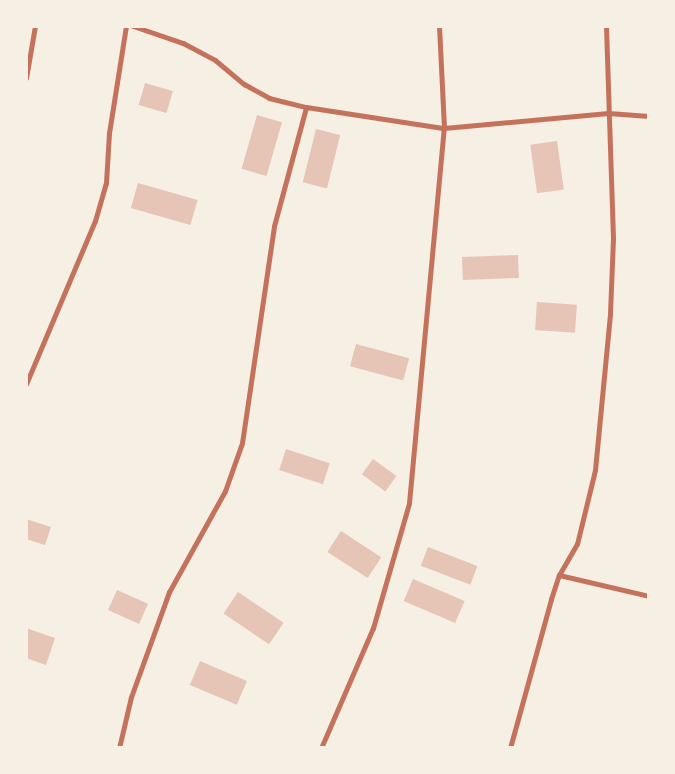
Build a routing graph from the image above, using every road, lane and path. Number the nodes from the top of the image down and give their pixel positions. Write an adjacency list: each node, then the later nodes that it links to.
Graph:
1 (35, 26): 6 (street)
2 (126, 26): 11 (street)
3 (133, 26): 7 (street)
4 (439, 26): 10 (street)
5 (606, 26): 8 (street)
6 (26, 78)
7 (306, 107): 10 (street); 14 (street)
8 (608, 113): 9 (street); 10 (street); 12 (street)
9 (649, 116)
10 (444, 128): 15 (street)
11 (26, 384)
12 (559, 575): 13 (street); 16 (street)
13 (649, 596)
14 (119, 748)
15 (321, 748)
16 (510, 748)

